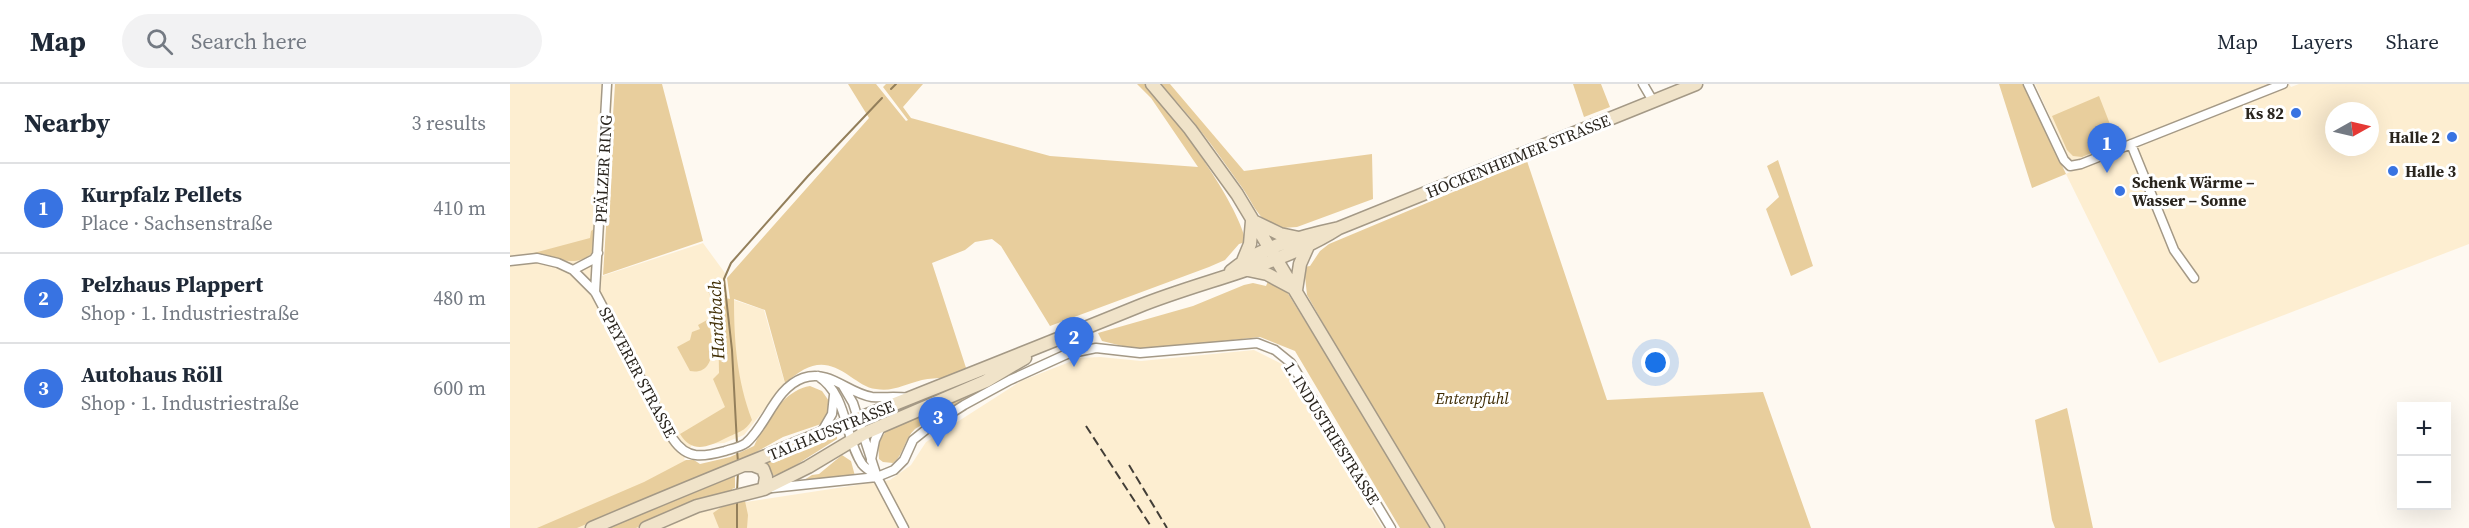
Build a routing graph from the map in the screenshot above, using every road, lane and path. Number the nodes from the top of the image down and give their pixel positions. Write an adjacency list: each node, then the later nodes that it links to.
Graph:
1 (607, 84): 11 (street, PFÄLZER RING)
2 (1152, 84): 9 (main road)
3 (1642, 84): 7 (street)
4 (1696, 84): 7 (main road, HOCKENHEIMER STRASSE)
5 (2028, 84): 8 (street)
6 (2283, 84): 8 (street)
7 (1653, 101): 10 (main road, HOCKENHEIMER STRASSE)
8 (2131, 144): 16 (street)
9 (1252, 221): 10 (main road); 12 (main road); 14 (main road)
10 (1304, 242): 12 (main road, HOCKENHEIMER STRASSE); 17 (main road)
11 (598, 253): 15 (street); 18 (street, PFÄLZER RING)
12 (1274, 254): 14 (main road, HOCKENHEIMER STRASSE); 17 (main road)
13 (510, 261): 15 (street, SPEYERER STRASSE)
14 (1245, 265): 17 (main road); 19 (main road, HOCKENHEIMER STRASSE)
15 (573, 270): 18 (street, SPEYERER STRASSE)
16 (2194, 278)
17 (1296, 290): 36 (main road)
18 (595, 292): 20 (street, SPEYERER STRASSE)
19 (1054, 341): 23 (main road, TALHAUSSTRASSE); 25 (main road, TALHAUSSTRASSE)
20 (818, 376): 21 (street); 22 (street)
21 (843, 386): 23 (street); 24 (street)
22 (834, 392): 24 (street); 26 (street)
23 (912, 398): 24 (main road, TALHAUSSTRASSE)
24 (852, 421): 26 (main road, TALHAUSSTRASSE); 27 (street); 27 (street)
25 (882, 426): 27 (main road, TALHAUSSTRASSE); 28 (street)
26 (821, 433): 29 (main road, TALHAUSSTRASSE)
27 (857, 438): 28 (street); 30 (street); 31 (main road, TALHAUSSTRASSE)
28 (871, 460): 30 (street)
29 (744, 465): 31 (main road); 33 (main road, TALHAUSSTRASSE)
30 (877, 477): 31 (street); 34 (street); 35 (street, 1. INDUSTRIESTRASSE)
31 (764, 489): 32 (main road, TALHAUSSTRASSE)
32 (654, 527)
33 (592, 528)
34 (904, 528)
35 (1391, 528)
36 (1438, 528)

